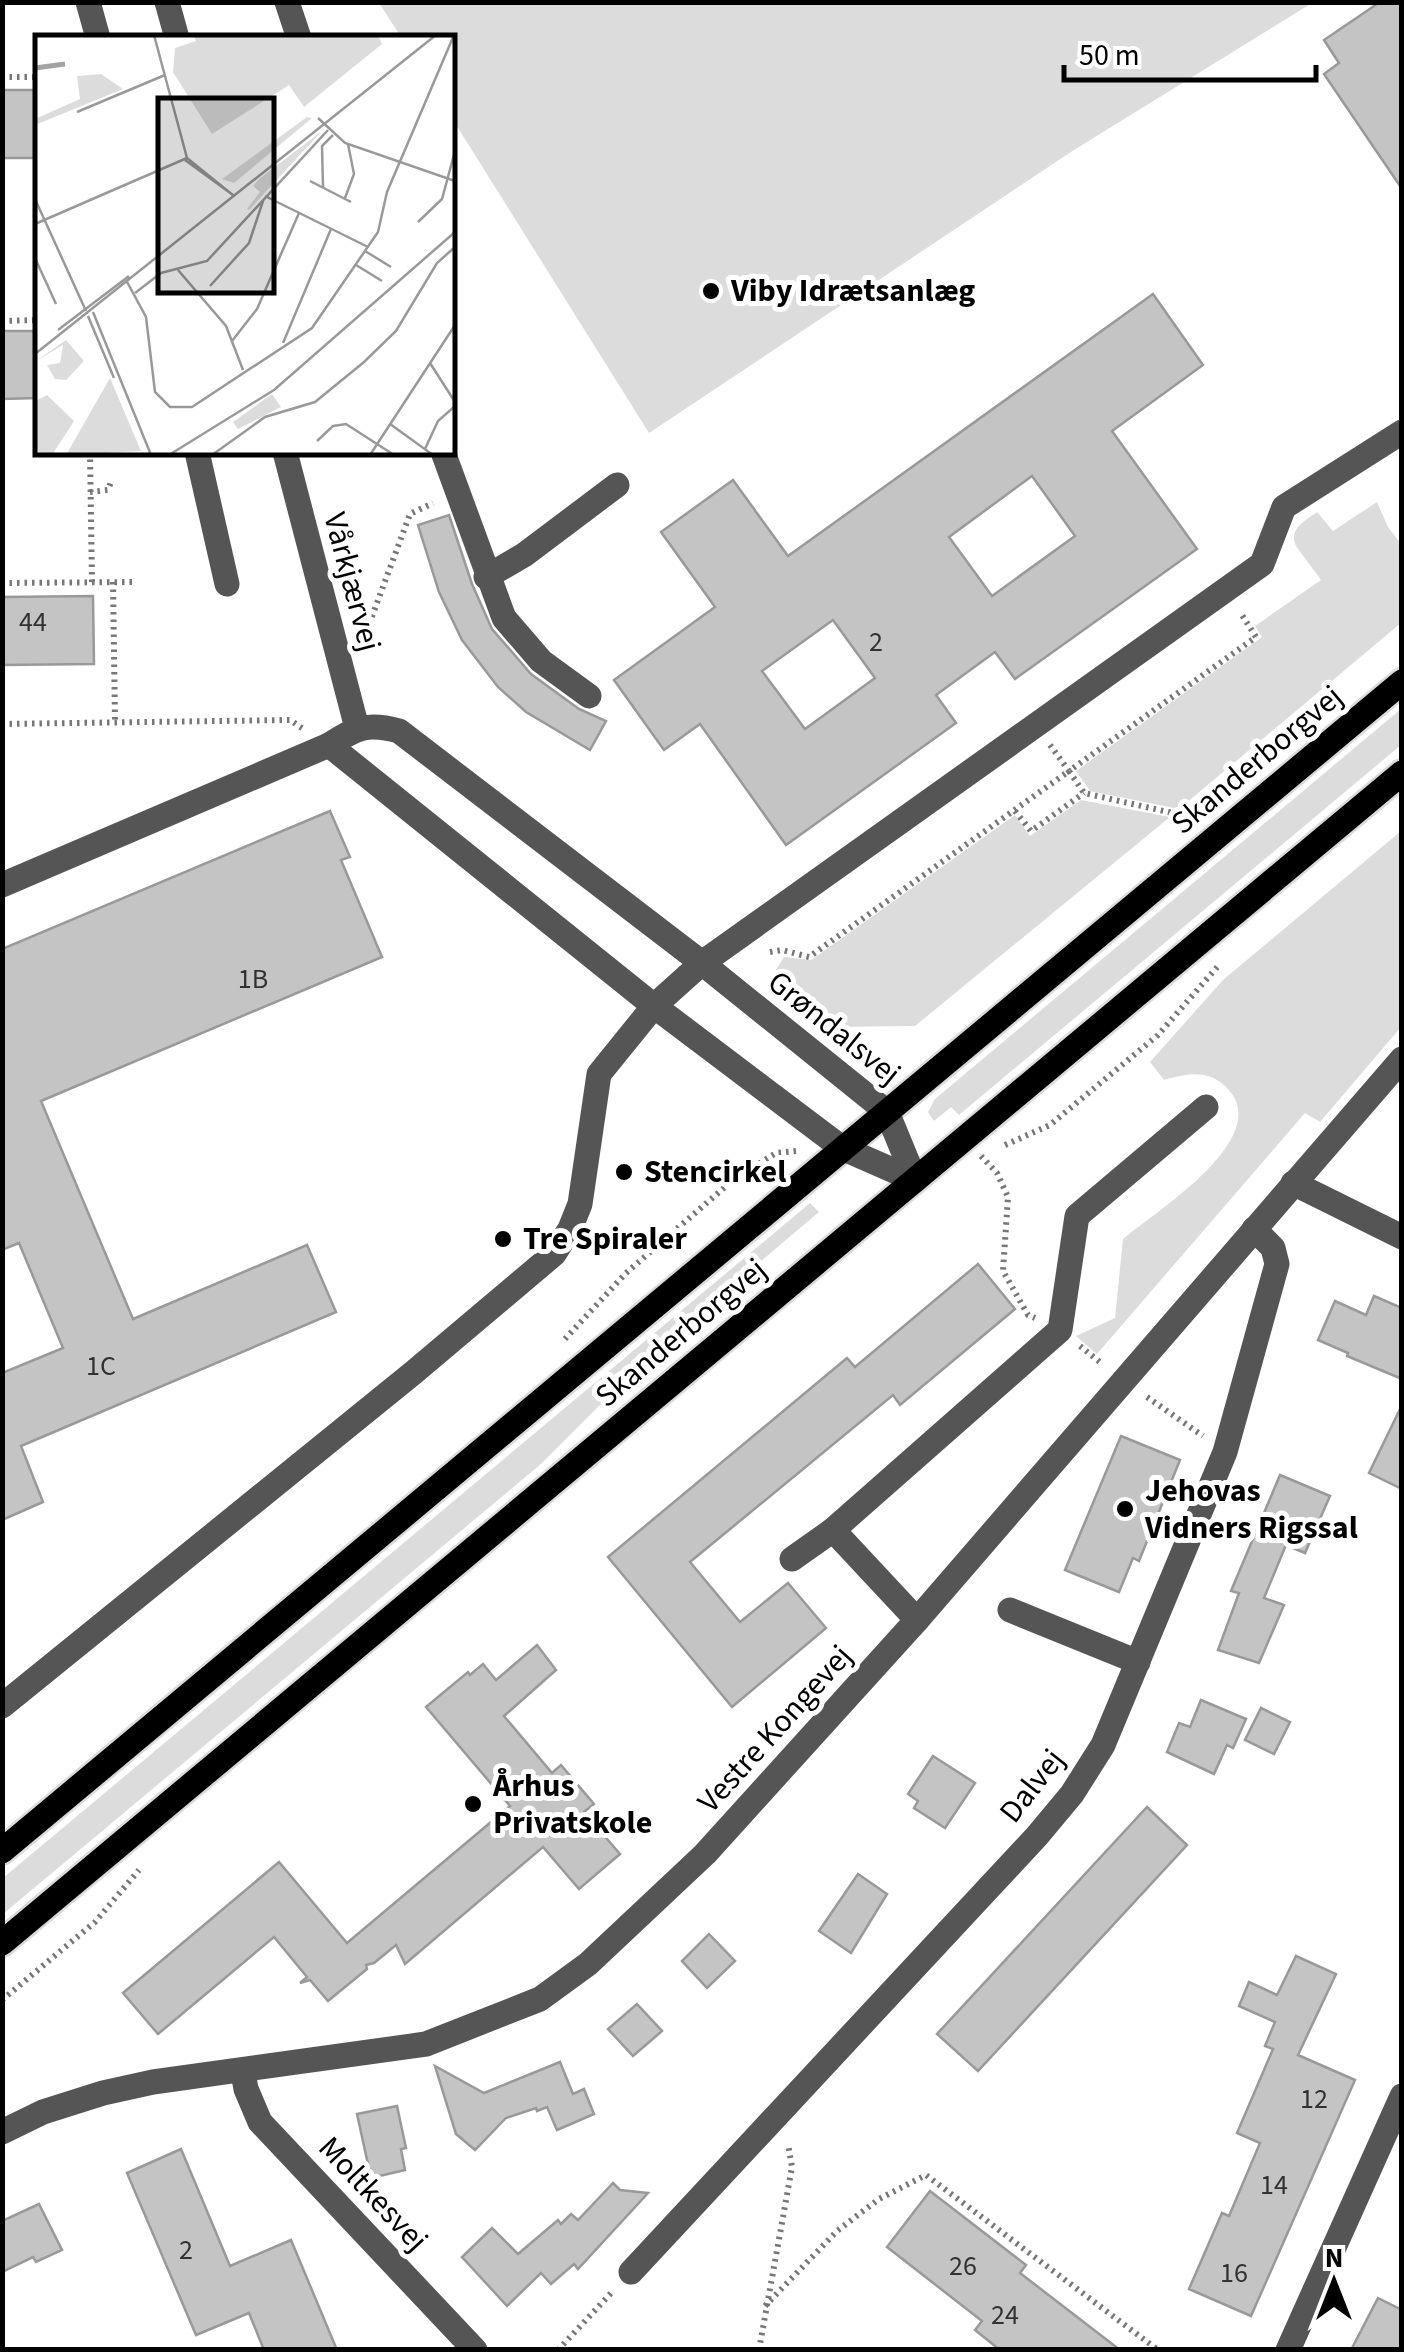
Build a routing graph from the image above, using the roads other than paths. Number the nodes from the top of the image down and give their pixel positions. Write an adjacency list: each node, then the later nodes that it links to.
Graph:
1 (88, 2): 4 (street)
2 (167, 2): 5 (street)
3 (286, 2): 6 (street)
4 (97, 35)
5 (176, 35)
6 (298, 35)
7 (1402, 432): 20 (street)
8 (197, 455): 13 (street)
9 (286, 455): 16 (street, Vårkjærvej)
10 (444, 455): 12 (street)
11 (617, 486): 12 (street)
12 (486, 577): 15 (street)
13 (227, 584)
14 (1402, 682): 24 (main road, Skanderborgvej)
15 (589, 696)
16 (357, 728): 17 (street); 20 (street, Grøndalsvej)
17 (329, 745): 19 (street); 21 (street)
18 (1402, 773): 26 (main road, Skanderborgvej)
19 (2, 885)
20 (702, 963): 21 (street); 24 (street, Grøndalsvej)
21 (654, 1006): 25 (street); 35 (street)
22 (1402, 1059): 27 (street, Vestre Kongevej)
23 (1206, 1107): 30 (street)
24 (887, 1112): 25 (main road, Skanderborgvej); 26 (street, Grøndalsvej)
25 (842, 1148): 26 (street); 36 (main road, Skanderborgvej)
26 (916, 1180): 37 (main road, Skanderborgvej)
27 (1293, 1182): 28 (street, Vestre Kongevej); 29 (street)
28 (1254, 1229): 33 (street, Vestre Kongevej); 34 (street, Dalvej)
29 (1402, 1237)
30 (833, 1530): 31 (street); 33 (street)
31 (792, 1559)
32 (1010, 1610): 34 (street)
33 (917, 1620): 38 (street, Vestre Kongevej)
34 (1138, 1662): 41 (street, Dalvej)
35 (2, 1706)
36 (2, 1851)
37 (2, 1942)
38 (244, 2072): 40 (street, Vestre Kongevej); 42 (street, Moltkesvej)
39 (1402, 2096): 43 (street)
40 (2, 2132)
41 (632, 2272)
42 (475, 2350)
43 (1288, 2350)

